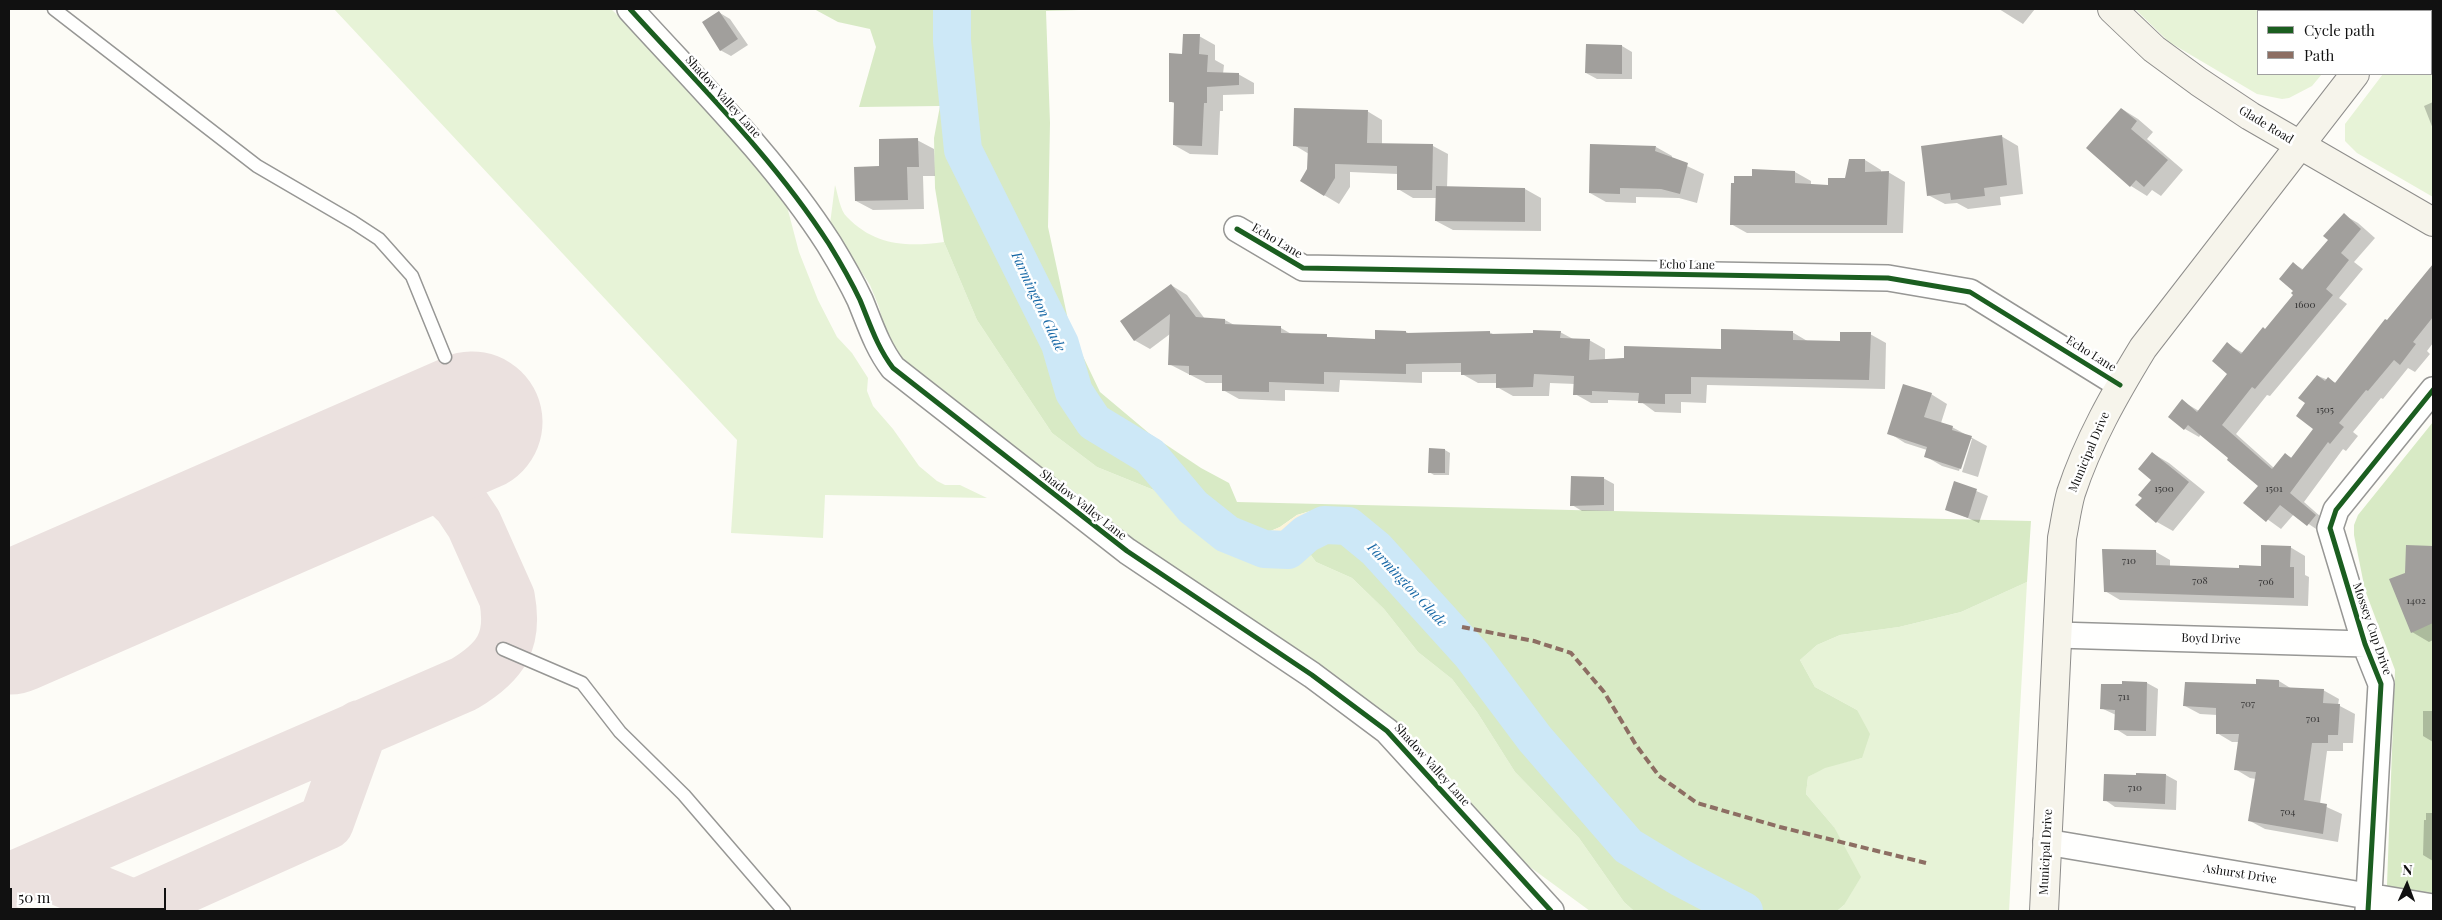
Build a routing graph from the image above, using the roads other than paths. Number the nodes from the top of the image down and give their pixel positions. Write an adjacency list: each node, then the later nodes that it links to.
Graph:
1 (54, 9): 8 (lane)
2 (630, 9): 18 (street, Shadow Valley Lane)
3 (2112, 9): 5 (main road, Glade Road)
4 (2354, 75): 5 (main road, Municipal Drive)
5 (2299, 144): 6 (main road, Glade Road); 9 (main road, Municipal Drive)
6 (2433, 222)
7 (1237, 229): 9 (street, Echo Lane)
8 (445, 357)
9 (2120, 384): 11 (main road, Municipal Drive)
10 (2433, 390): 12 (street, Mossey Cup Drive)
11 (2057, 634): 12 (street, Boyd Drive); 14 (main road, Municipal Drive)
12 (2365, 644): 15 (street, Mossey Cup Drive)
13 (504, 649): 17 (lane)
14 (2046, 842): 15 (street, Ashurst Drive); 19 (main road, Municipal Drive)
15 (2368, 903): 16 (street, Ashurst Drive)
16 (2433, 907)
17 (784, 911)
18 (1551, 911)
19 (2044, 911)

